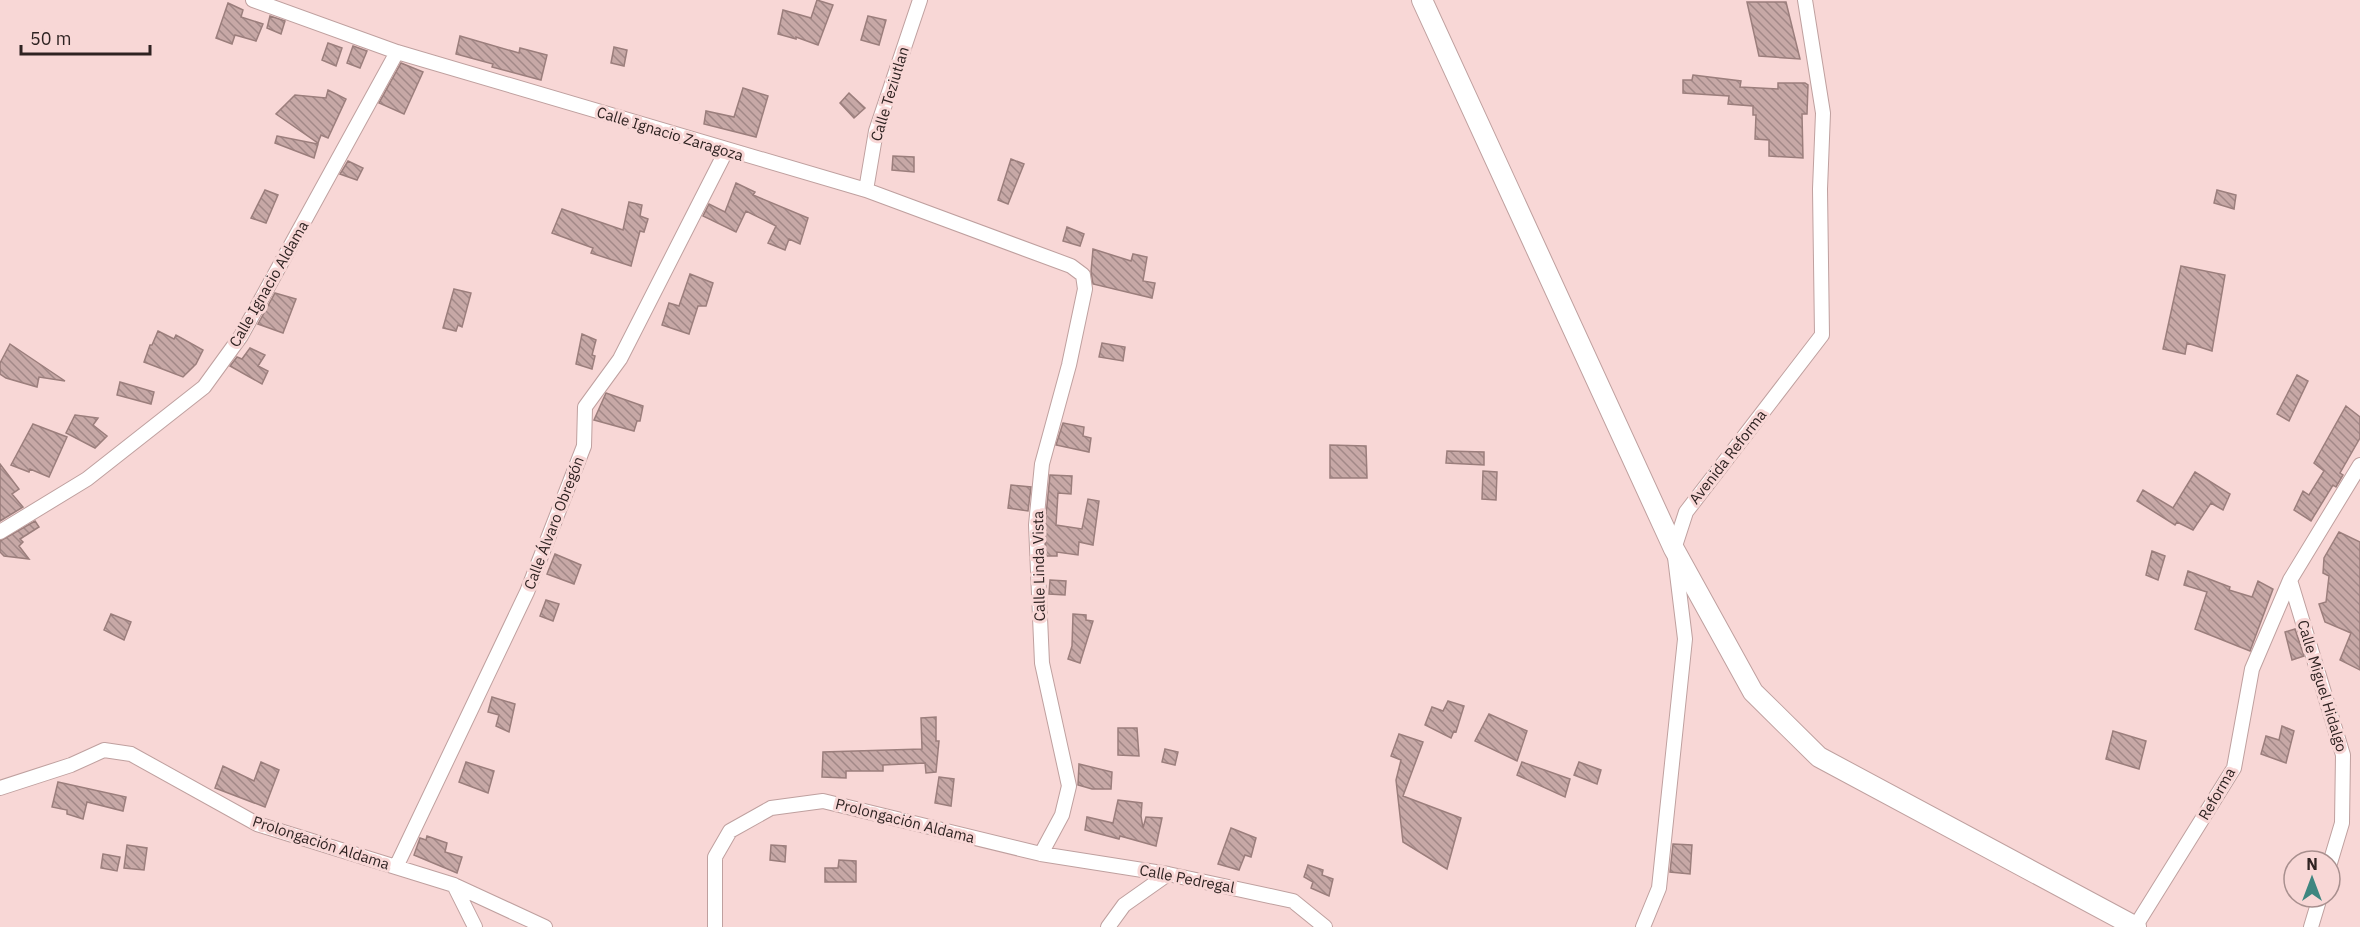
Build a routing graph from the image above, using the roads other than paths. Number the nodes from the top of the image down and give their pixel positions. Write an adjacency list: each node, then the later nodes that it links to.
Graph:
1 (253, 0): 5 (street, Calle Ignacio Zaragoza)
2 (920, 0): 7 (street, Calle Teziutlan)
3 (1422, 0): 11 (main road)
4 (1805, 0): 11 (street, Avenida Reforma)
5 (397, 52): 6 (street, Calle Ignacio Zaragoza); 10 (street, Calle Ignacio Aldama)
6 (726, 151): 7 (street, Calle Ignacio Zaragoza); 16 (street, Calle Álvaro Obregón)
7 (866, 190): 8 (street, Calle Ignacio Zaragoza)
8 (1083, 275): 15 (street, Calle Linda Vista)
9 (2360, 465): 12 (street, Reforma)
10 (0, 532)
11 (1674, 549): 25 (street, Avenida Reforma); 26 (main road)
12 (2290, 580): 14 (street, Calle Miguel Hidalgo); 26 (street, Reforma)
13 (0, 788): 16 (street, Prolongación Aldama)
14 (2334, 849)
15 (1041, 854): 17 (street, Calle Pedregal); 22 (street, Prolongación Aldama)
16 (396, 867): 18 (street, Prolongación Aldama)
17 (1168, 874): 23 (street); 24 (street, Calle Pedregal)
18 (454, 885): 20 (street); 21 (street, Prolongación Aldama)
19 (2316, 909): 27 (street)
20 (475, 927)
21 (545, 927)
22 (715, 927)
23 (1108, 927)
24 (1325, 927)
25 (1643, 927)
26 (2136, 927)
27 (2311, 927)

